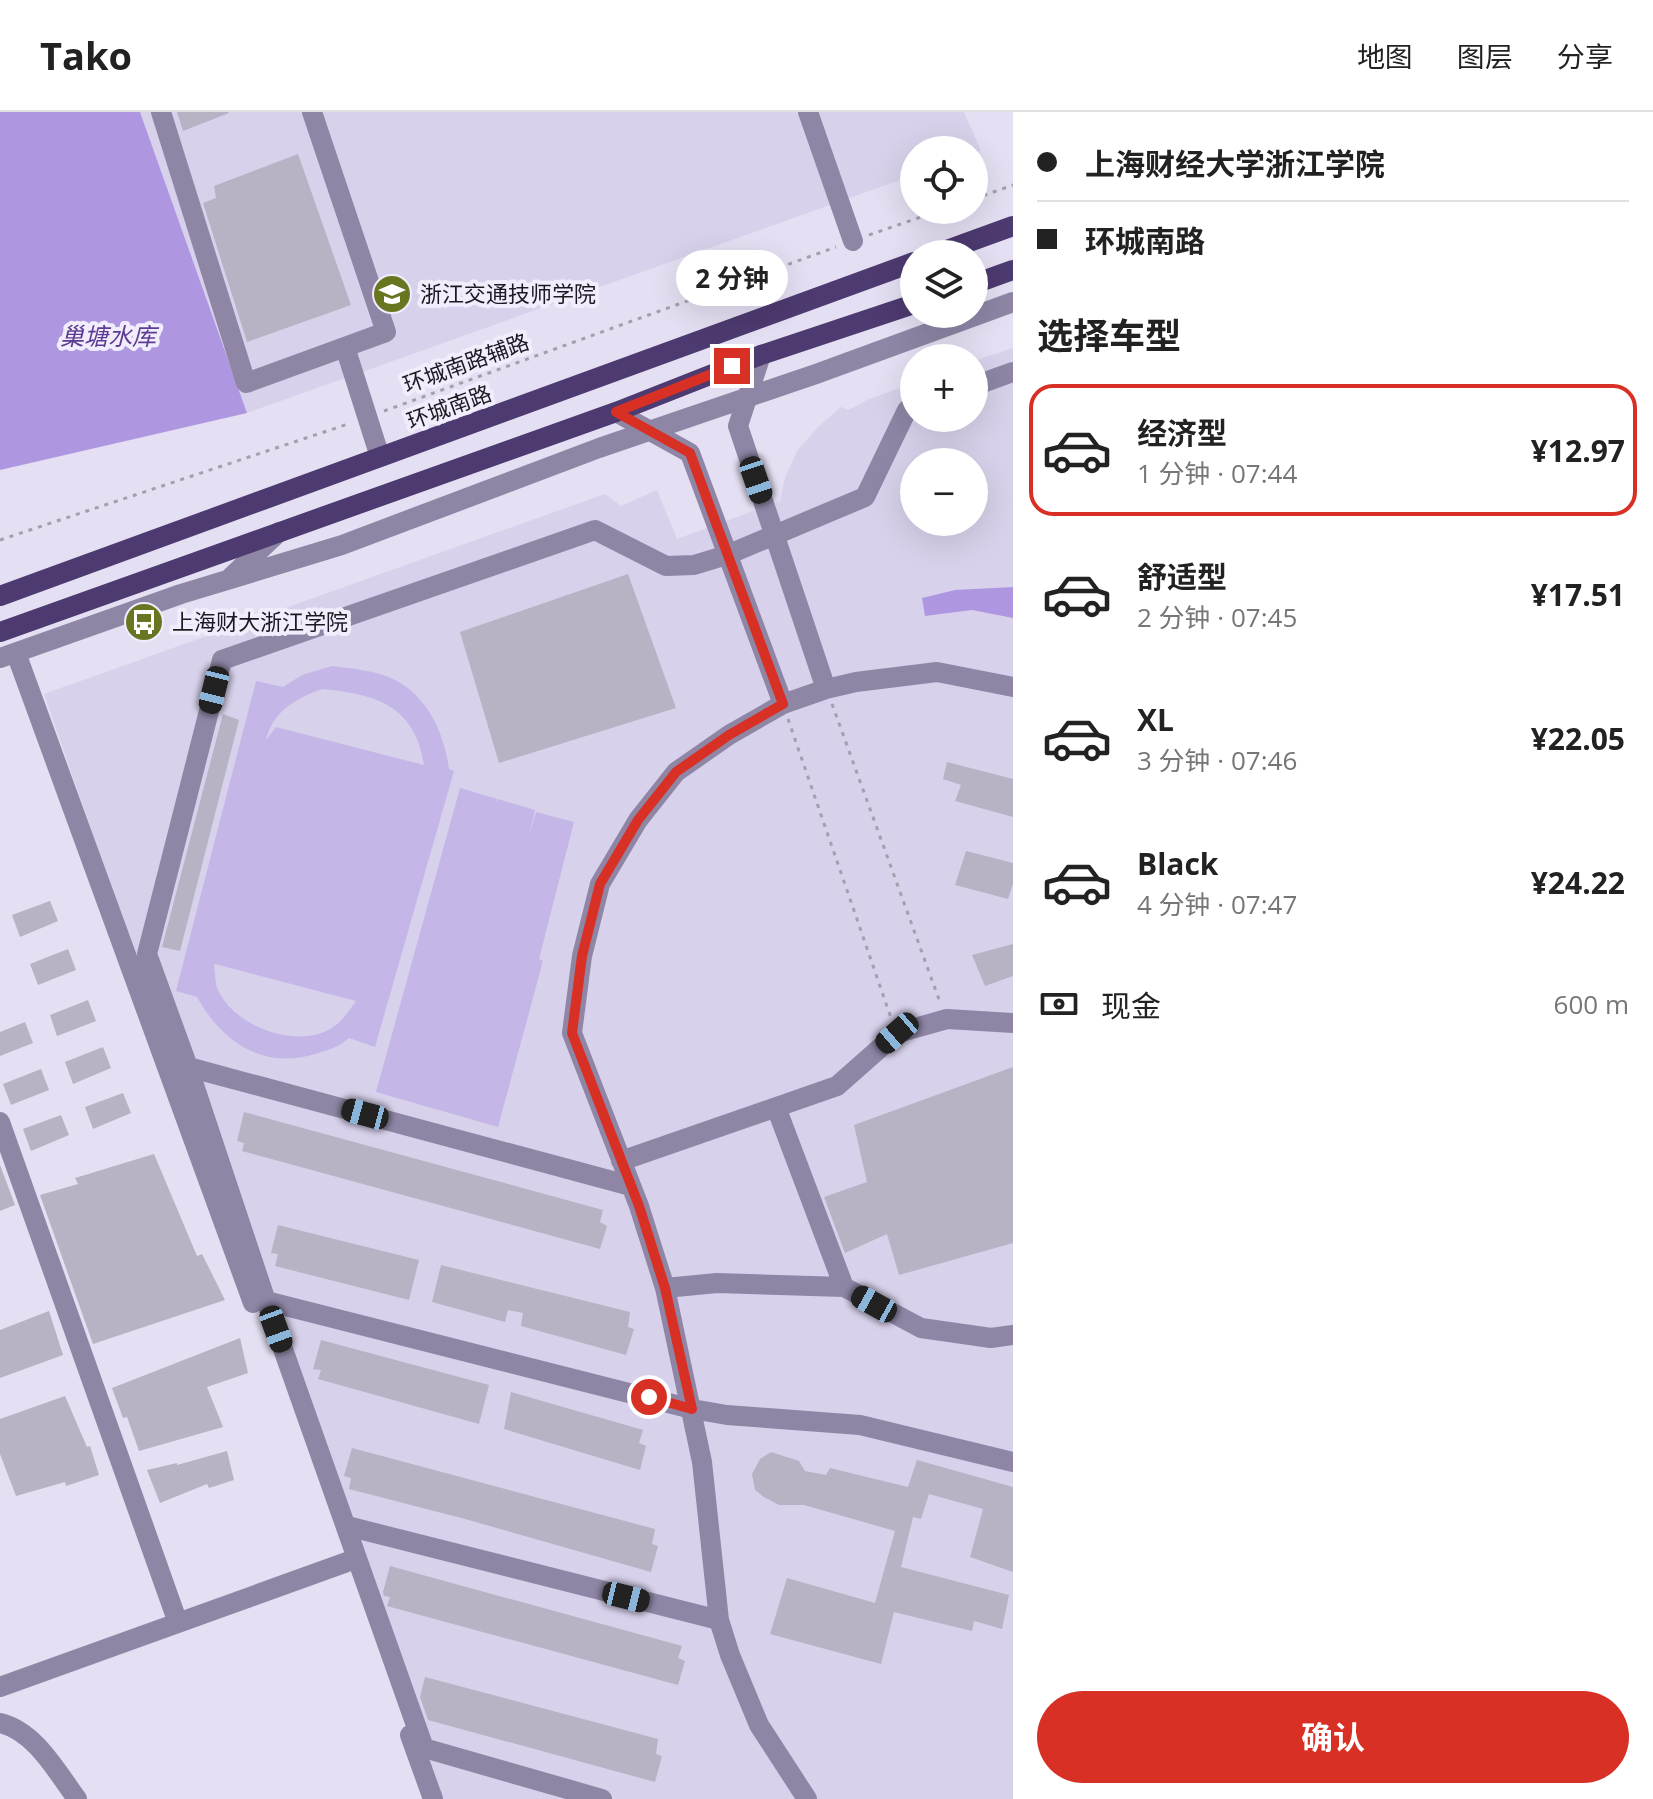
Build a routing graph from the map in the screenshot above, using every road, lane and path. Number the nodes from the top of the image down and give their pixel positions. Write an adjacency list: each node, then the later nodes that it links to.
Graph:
1 (161, 112): 15 (street)
2 (312, 112): 15 (street)
3 (808, 112): 9 (street)
4 (1013, 185): 5 (path)
5 (988, 194)
6 (901, 224): 9 (path, 环城南路辅路)
7 (1013, 226): 8 (main road)
8 (974, 240)
9 (853, 241): 21 (path, 环城南路辅路)
10 (900, 267): 24 (main road, 环城南路)
11 (1013, 270): 12 (main road)
12 (988, 279)
13 (1013, 302): 19 (street)
14 (900, 309): 16 (main road)
15 (345, 347): 21 (street)
16 (761, 355): 19 (street); 20 (main road)
17 (1013, 372): 18 (street)
18 (988, 381)
19 (747, 398): 23 (street); 26 (street)
20 (616, 412): 23 (street); 25 (main road)
21 (367, 417): 24 (street); 27 (path, 环城南路辅路)
22 (900, 424): 26 (street)
23 (651, 431): 28 (street); 29 (street)
24 (380, 457): 30 (main road, 环城南路)
25 (279, 532): 29 (street); 31 (main road)
26 (774, 533): 28 (street); 34 (street)
27 (0, 540)
28 (727, 555): 35 (street); 39 (street)
29 (228, 580): 32 (street)
30 (0, 596)
31 (0, 632)
32 (8, 656): 51 (street)
33 (1013, 687): 34 (street)
34 (826, 689): 35 (street); 36 (path)
35 (783, 704): 38 (path); 42 (street)
36 (947, 1019): 37 (street); 38 (street)
37 (1013, 1023)
38 (897, 1033): 40 (street)
39 (188, 1067): 43 (street); 46 (street)
40 (776, 1107): 42 (street); 44 (street)
41 (0, 1122): 53 (street)
42 (621, 1161): 43 (street)
43 (631, 1186): 45 (street)
44 (844, 1287): 45 (street); 47 (street)
45 (665, 1288): 48 (street)
46 (266, 1301): 48 (street); 50 (street)
47 (1013, 1335)
48 (692, 1409): 49 (street); 52 (street)
49 (1013, 1462)
50 (347, 1526): 52 (street); 56 (street)
51 (347, 1562): 53 (street); 58 (street)
52 (719, 1620): 61 (street)
53 (178, 1623): 54 (street)
54 (0, 1687)
55 (0, 1723): 57 (street)
56 (424, 1748): 59 (street); 60 (street)
57 (77, 1799)
58 (433, 1799)
59 (444, 1799)
60 (602, 1799)
61 (807, 1799)

